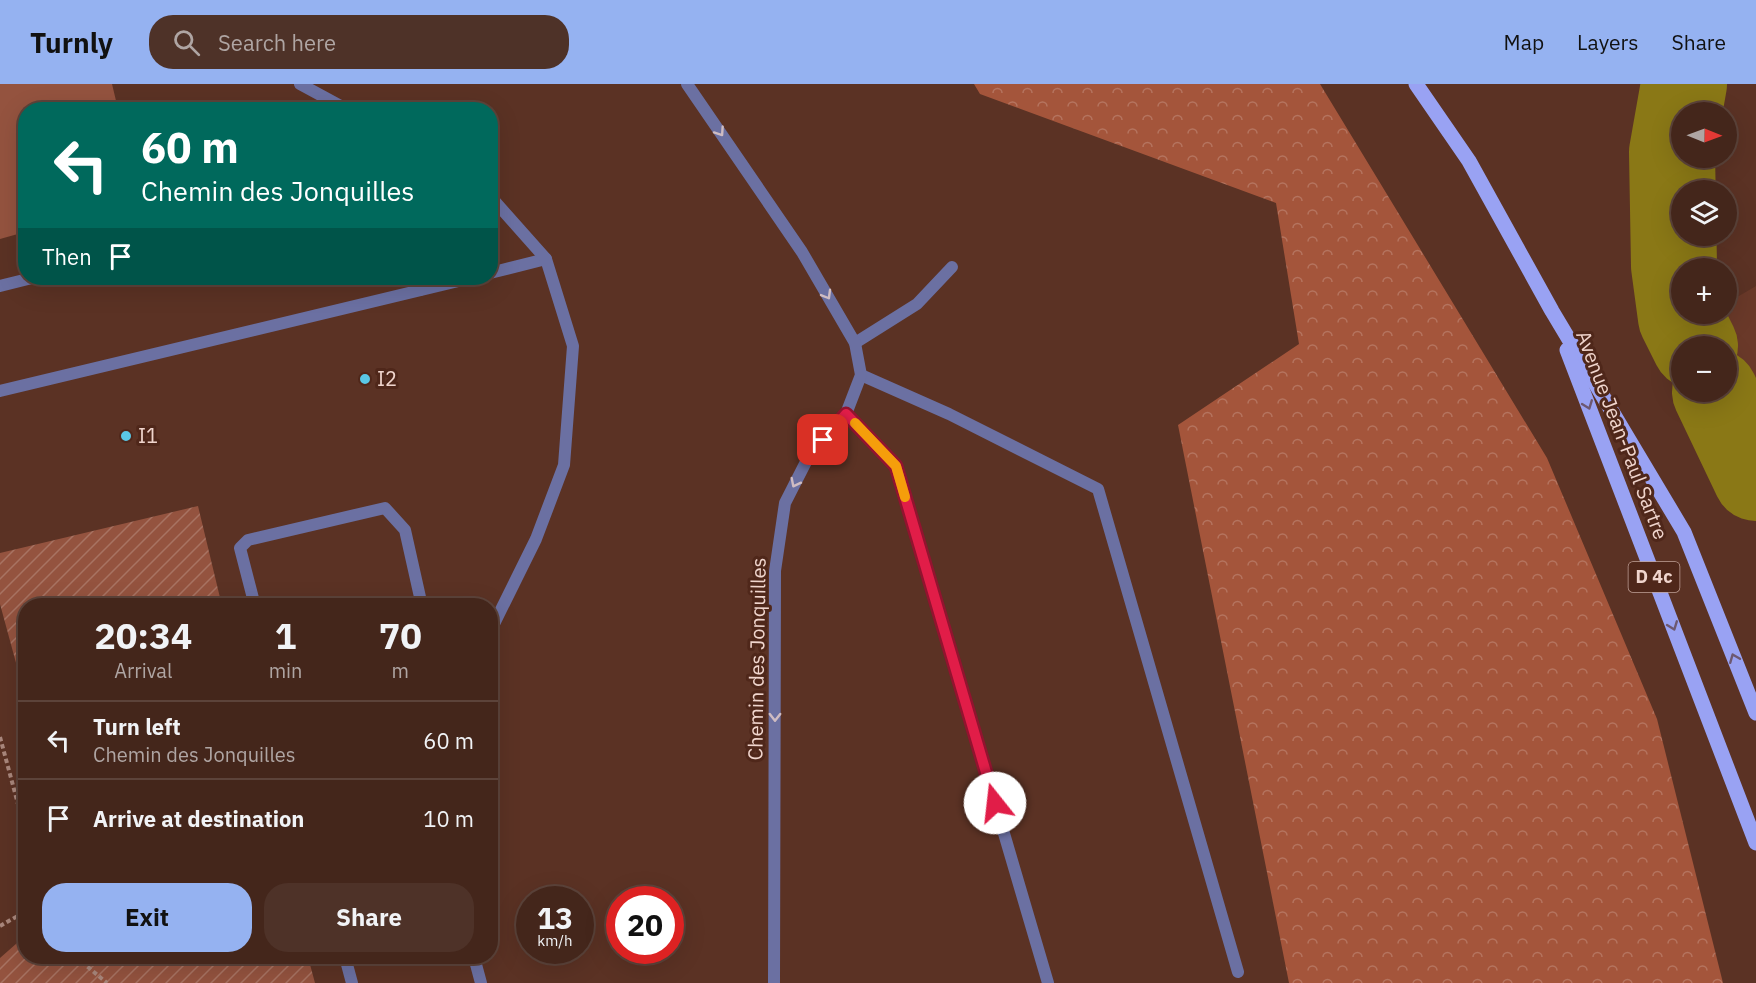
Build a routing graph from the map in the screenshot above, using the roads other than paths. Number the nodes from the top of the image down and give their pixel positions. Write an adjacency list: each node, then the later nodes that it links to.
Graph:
1 (300, 84): 4 (street)
2 (687, 84): 15 (street, one-way to 15)
3 (1416, 84): 14 (main road, Avenue Jean-Paul Sartre / D 4c)
4 (333, 102)
5 (498, 205): 6 (street)
6 (546, 259): 8 (street); 21 (street)
7 (952, 267): 15 (street)
8 (498, 271)
9 (18, 282): 12 (street)
10 (415, 285): 13 (street)
11 (441, 285): 13 (street)
12 (0, 286)
13 (420, 290): 17 (street)
14 (1552, 311): 22 (main road, Avenue Jean-Paul Sartre / D 4c, one-way to 14); 23 (main road, Avenue Jean-Paul Sartre / D 4c, one-way to 23)
15 (855, 343): 16 (street)
16 (861, 375): 18 (street, Chemin des Jonquilles); 26 (street)
17 (0, 391)
18 (846, 414): 29 (street, Chemin des Jonquilles, one-way to 29); 30 (street)
19 (253, 598): 20 (street)
20 (420, 598)
21 (498, 616)
22 (1756, 713)
23 (1756, 843)
24 (347, 964): 27 (street)
25 (476, 964): 28 (street)
26 (1238, 972)
27 (352, 983)
28 (481, 983)
29 (774, 983)
30 (1048, 983)

